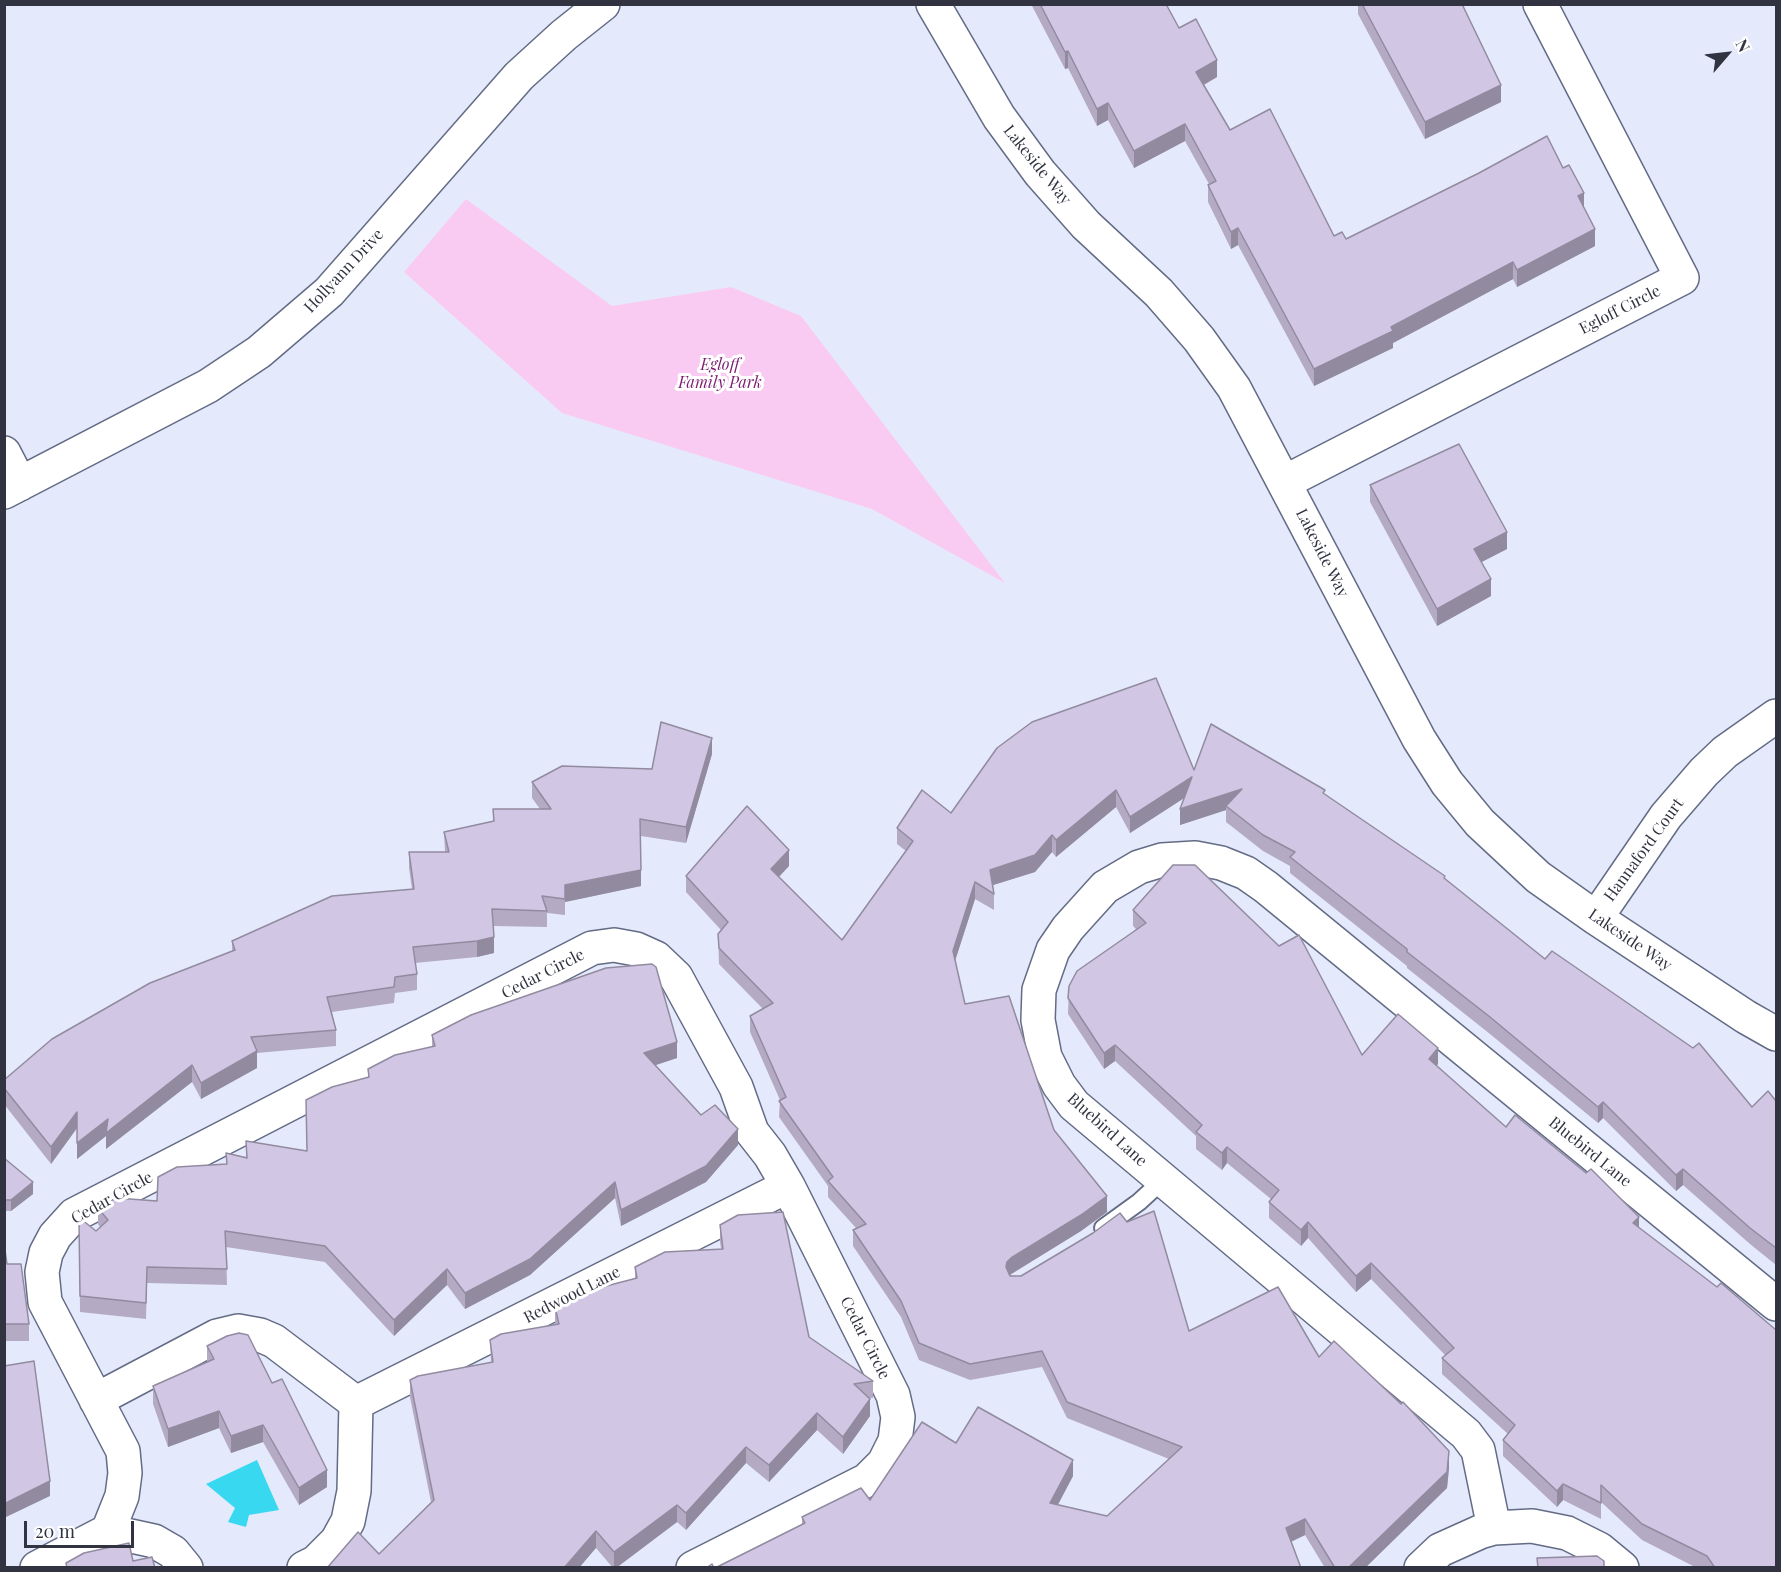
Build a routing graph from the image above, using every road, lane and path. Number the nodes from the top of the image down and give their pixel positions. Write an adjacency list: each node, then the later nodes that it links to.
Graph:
1 (603, 4): 6 (street, Hollyann Drive)
2 (933, 4): 5 (street, Lakeside Way)
3 (1540, 4): 5 (street, Egloff Circle)
4 (4, 453): 6 (street)
5 (1285, 482): 8 (street, Lakeside Way)
6 (13, 488)
7 (1776, 716): 8 (street, Hannaford Court)
8 (1596, 918): 9 (street, Lakeside Way)
9 (1776, 1034)
10 (1163, 1180): 12 (lane); 13 (street, Bluebird Lane); 16 (street, Bluebird Lane)
11 (788, 1186): 14 (street, Cedar Circle); 15 (street, Redwood Lane); 21 (street, Cedar Circle)
12 (1087, 1240)
13 (1776, 1304)
14 (96, 1400): 15 (street); 17 (street, Cedar Circle)
15 (356, 1403): 20 (street)
16 (1494, 1528): 22 (street); 23 (street)
17 (108, 1531): 18 (street); 19 (street)
18 (37, 1568)
19 (186, 1568)
20 (304, 1568)
21 (693, 1568)
22 (1420, 1568)
23 (1622, 1568)

